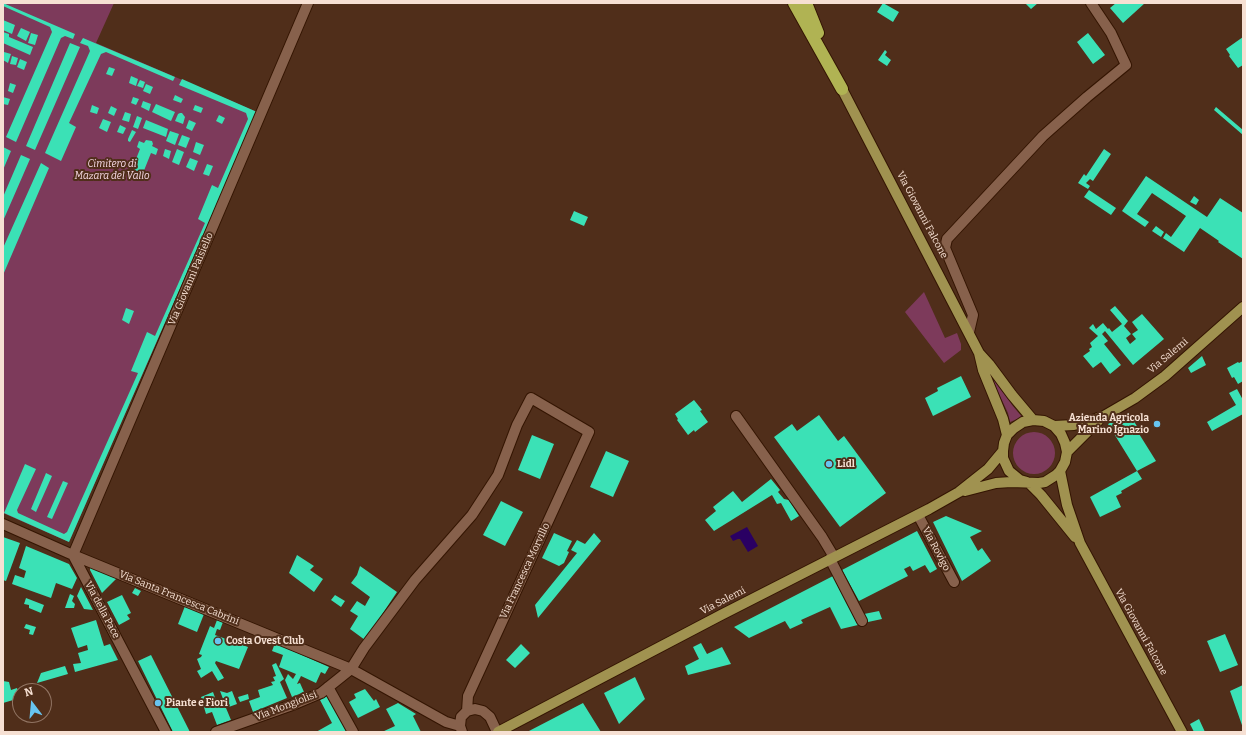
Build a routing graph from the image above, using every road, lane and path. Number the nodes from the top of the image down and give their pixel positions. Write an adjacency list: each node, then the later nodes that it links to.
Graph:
1 (308, 3): 23 (street, Via Giovanni Paisiello)
2 (794, 3): 6 (highway)
3 (800, 3): 6 (highway)
4 (806, 3): 6 (highway)
5 (1091, 3): 8 (street)
6 (842, 89): 8 (main road, Via Giovanni Falcone)
7 (1243, 307): 11 (main road, Via Salemi)
8 (969, 332): 9 (main road, Via Giovanni Falcone)
9 (979, 353): 12 (main road); 14 (main road)
10 (736, 416): 24 (street)
11 (1104, 416): 13 (main road); 16 (main road)
12 (1033, 420): 13 (main road); 14 (main road)
13 (1054, 426): 16 (main road)
14 (1007, 436): 15 (main road)
15 (1003, 451): 18 (main road); 19 (main road)
16 (1067, 452): 17 (main road)
17 (1060, 471): 18 (main road); 22 (main road)
18 (1028, 482): 19 (main road); 22 (main road)
19 (959, 492): 20 (main road, Via Salemi)
20 (918, 515): 24 (main road, Via Salemi); 25 (street, Via Rovigo)
21 (3, 524): 23 (street)
22 (1080, 543): 35 (main road, Via Giovanni Falcone)
23 (73, 555): 27 (street, Via Santa Francesca Cabrini); 31 (street, Via della Pace)
24 (832, 558): 26 (street); 34 (main road, Via Salemi)
25 (954, 582)
26 (862, 622)
27 (351, 669): 28 (street, Via Mongiolisi); 29 (street, Via Francesca Morvillo); 30 (street, Via Santa Francesca Cabrini)
28 (328, 687): 32 (street, Via Mongiolisi); 33 (street)
29 (467, 711): 30 (street, Via Francesca Morvillo); 34 (street)
30 (461, 729)
31 (166, 732)
32 (216, 732)
33 (353, 732)
34 (498, 732)
35 (1182, 732)

